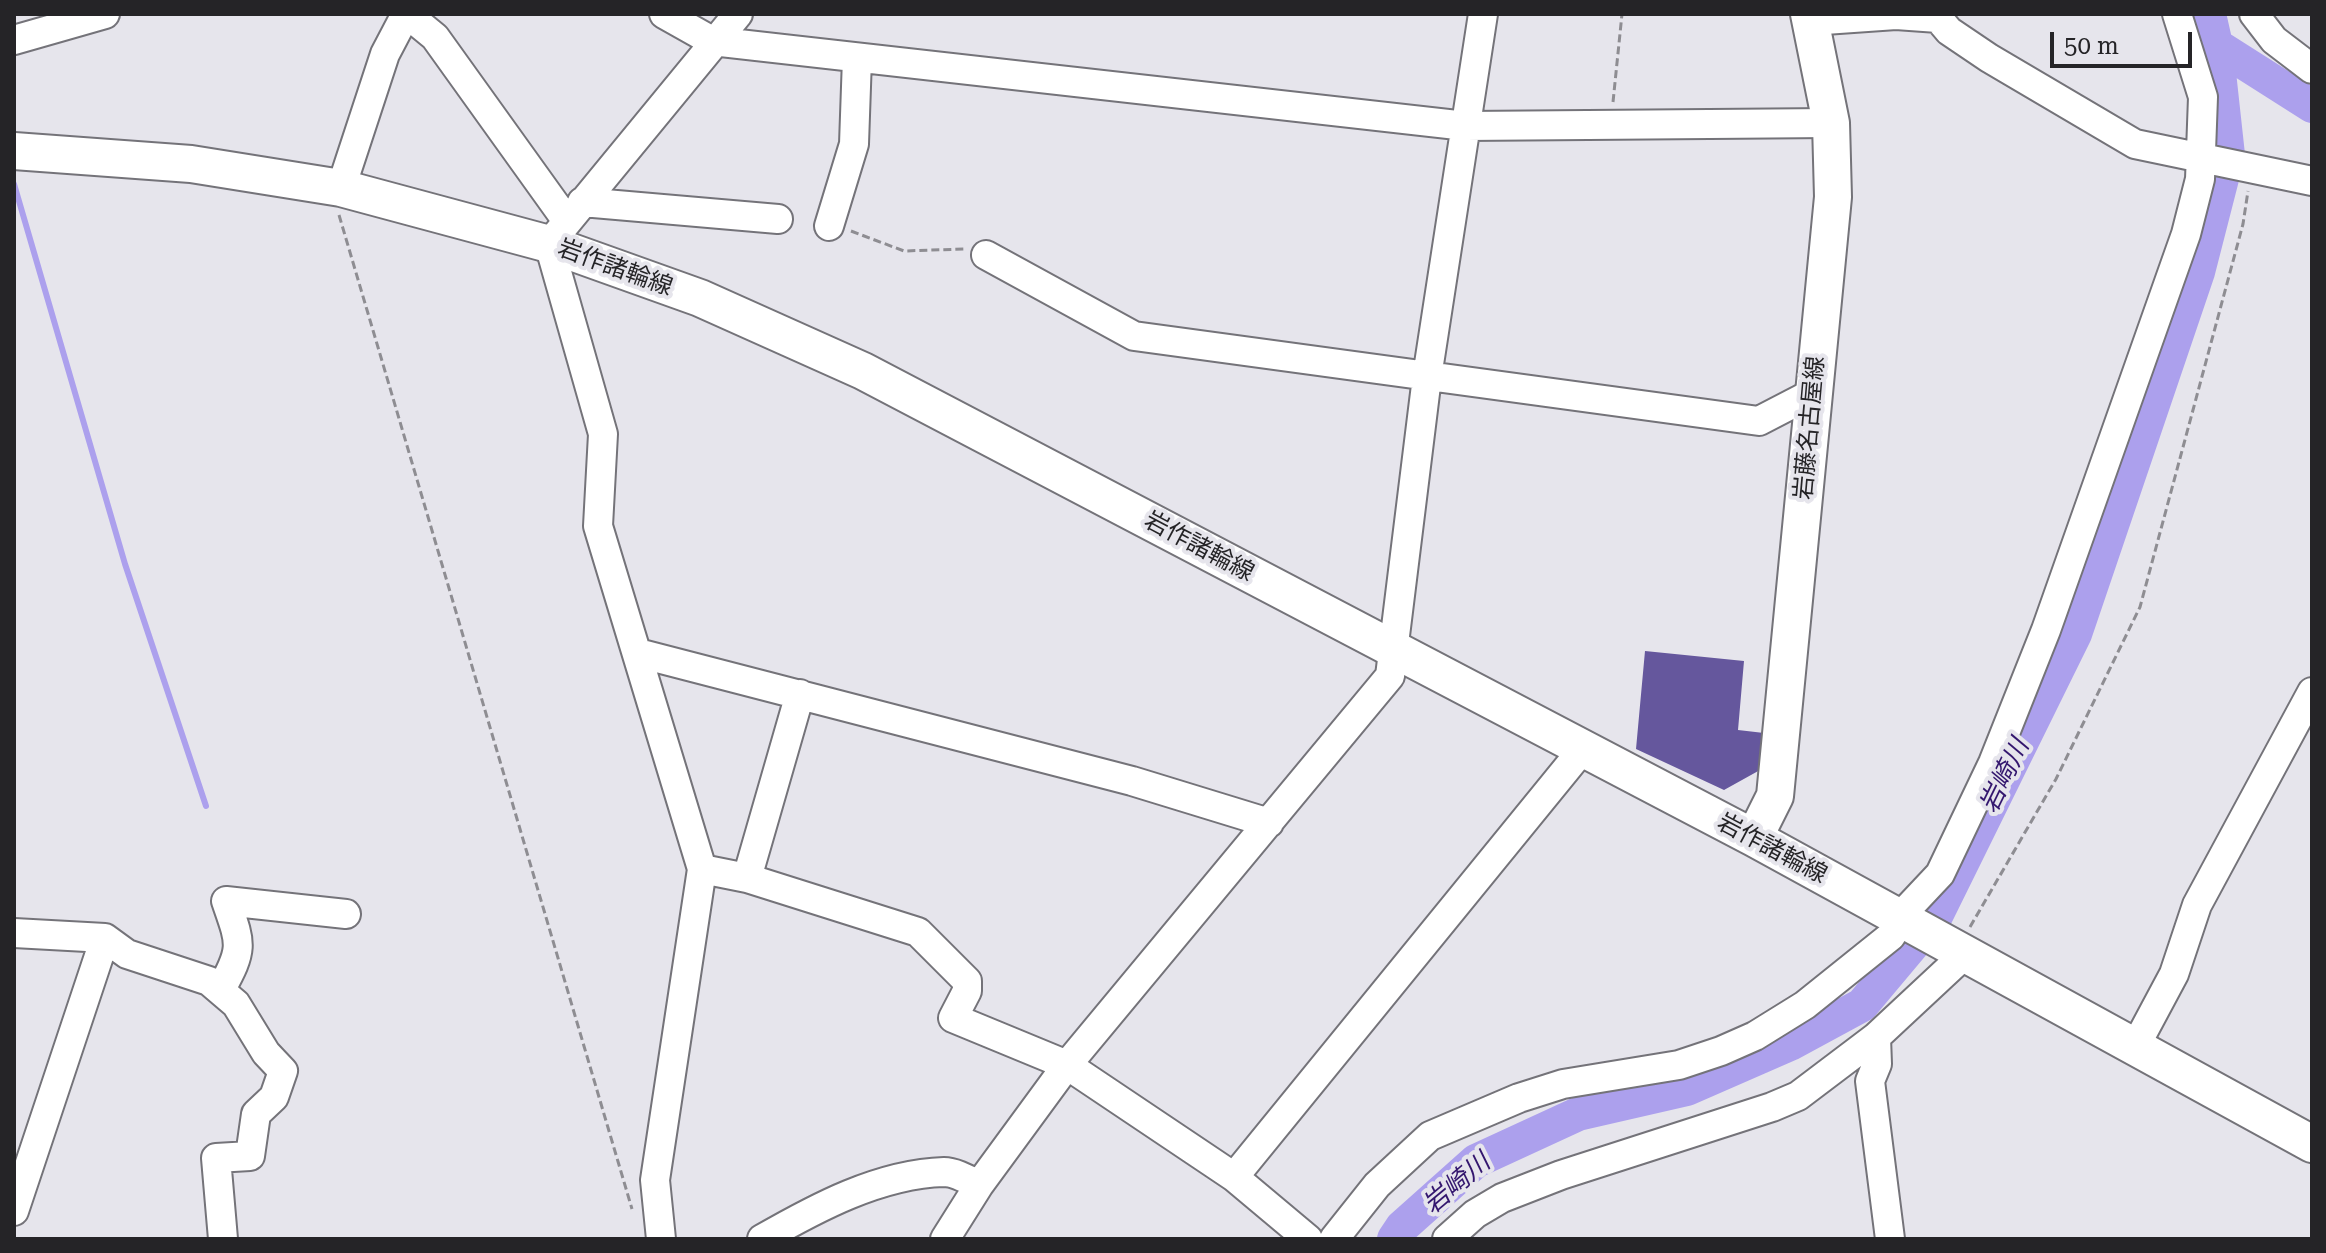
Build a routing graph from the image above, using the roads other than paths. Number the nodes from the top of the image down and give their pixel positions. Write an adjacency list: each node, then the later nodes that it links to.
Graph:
1 (105, 14): 11 (street)
2 (406, 14): 10 (street); 20 (street)
3 (664, 14): 12 (street)
4 (738, 14): 12 (street)
5 (1483, 14): 16 (street)
6 (2177, 14): 18 (street)
7 (2254, 14): 14 (street)
8 (1938, 16): 9 (street); 18 (street)
9 (1809, 17): 15 (main road, 岩藤名古屋線)
10 (439, 26): 22 (street)
11 (14, 40)
12 (712, 41): 13 (street); 22 (street)
13 (857, 58): 16 (street); 23 (street)
14 (2312, 69)
15 (1831, 123): 16 (street); 26 (main road, 岩藤名古屋線)
16 (1466, 126): 25 (street)
17 (14, 151): 20 (main road, 岩作諸輪線)
18 (2205, 160): 19 (street); 37 (street)
19 (2312, 181)
20 (341, 188): 22 (main road, 岩作諸輪線)
21 (778, 219): 22 (street)
22 (566, 222): 27 (main road, 岩作諸輪線); 28 (street)
23 (829, 226)
24 (986, 255): 25 (street)
25 (1427, 377): 26 (street); 27 (street)
26 (1813, 393): 33 (main road, 岩藤名古屋線)
27 (1396, 651): 31 (main road, 岩作諸輪線); 32 (street)
28 (638, 653): 30 (street); 34 (street)
29 (2312, 692): 43 (street)
30 (800, 694): 32 (street); 35 (street)
31 (1582, 750): 33 (main road, 岩作諸輪線); 46 (street)
32 (1269, 823): 44 (street)
33 (1754, 838): 37 (main road, 岩作諸輪線)
34 (702, 869): 35 (street); 50 (street)
35 (747, 878): 44 (street)
36 (346, 914): 41 (street)
37 (1904, 921): 40 (main road, 岩作諸輪線); 54 (street)
38 (14, 933): 39 (street)
39 (105, 938): 41 (street); 48 (street)
40 (1956, 951): 42 (street); 43 (main road, 岩作諸輪線)
41 (221, 989): 49 (street)
42 (1876, 1037): 55 (street); 56 (street)
43 (2135, 1047): 45 (main road, 岩作諸輪線)
44 (1067, 1065): 46 (street); 47 (street)
45 (2312, 1143)
46 (1234, 1177): 53 (street)
47 (979, 1185): 51 (street); 52 (street)
48 (17, 1194)
49 (223, 1239)
50 (661, 1239)
51 (762, 1239)
52 (945, 1239)
53 (1308, 1239)
54 (1334, 1239)
55 (1447, 1239)
56 (1890, 1239)

